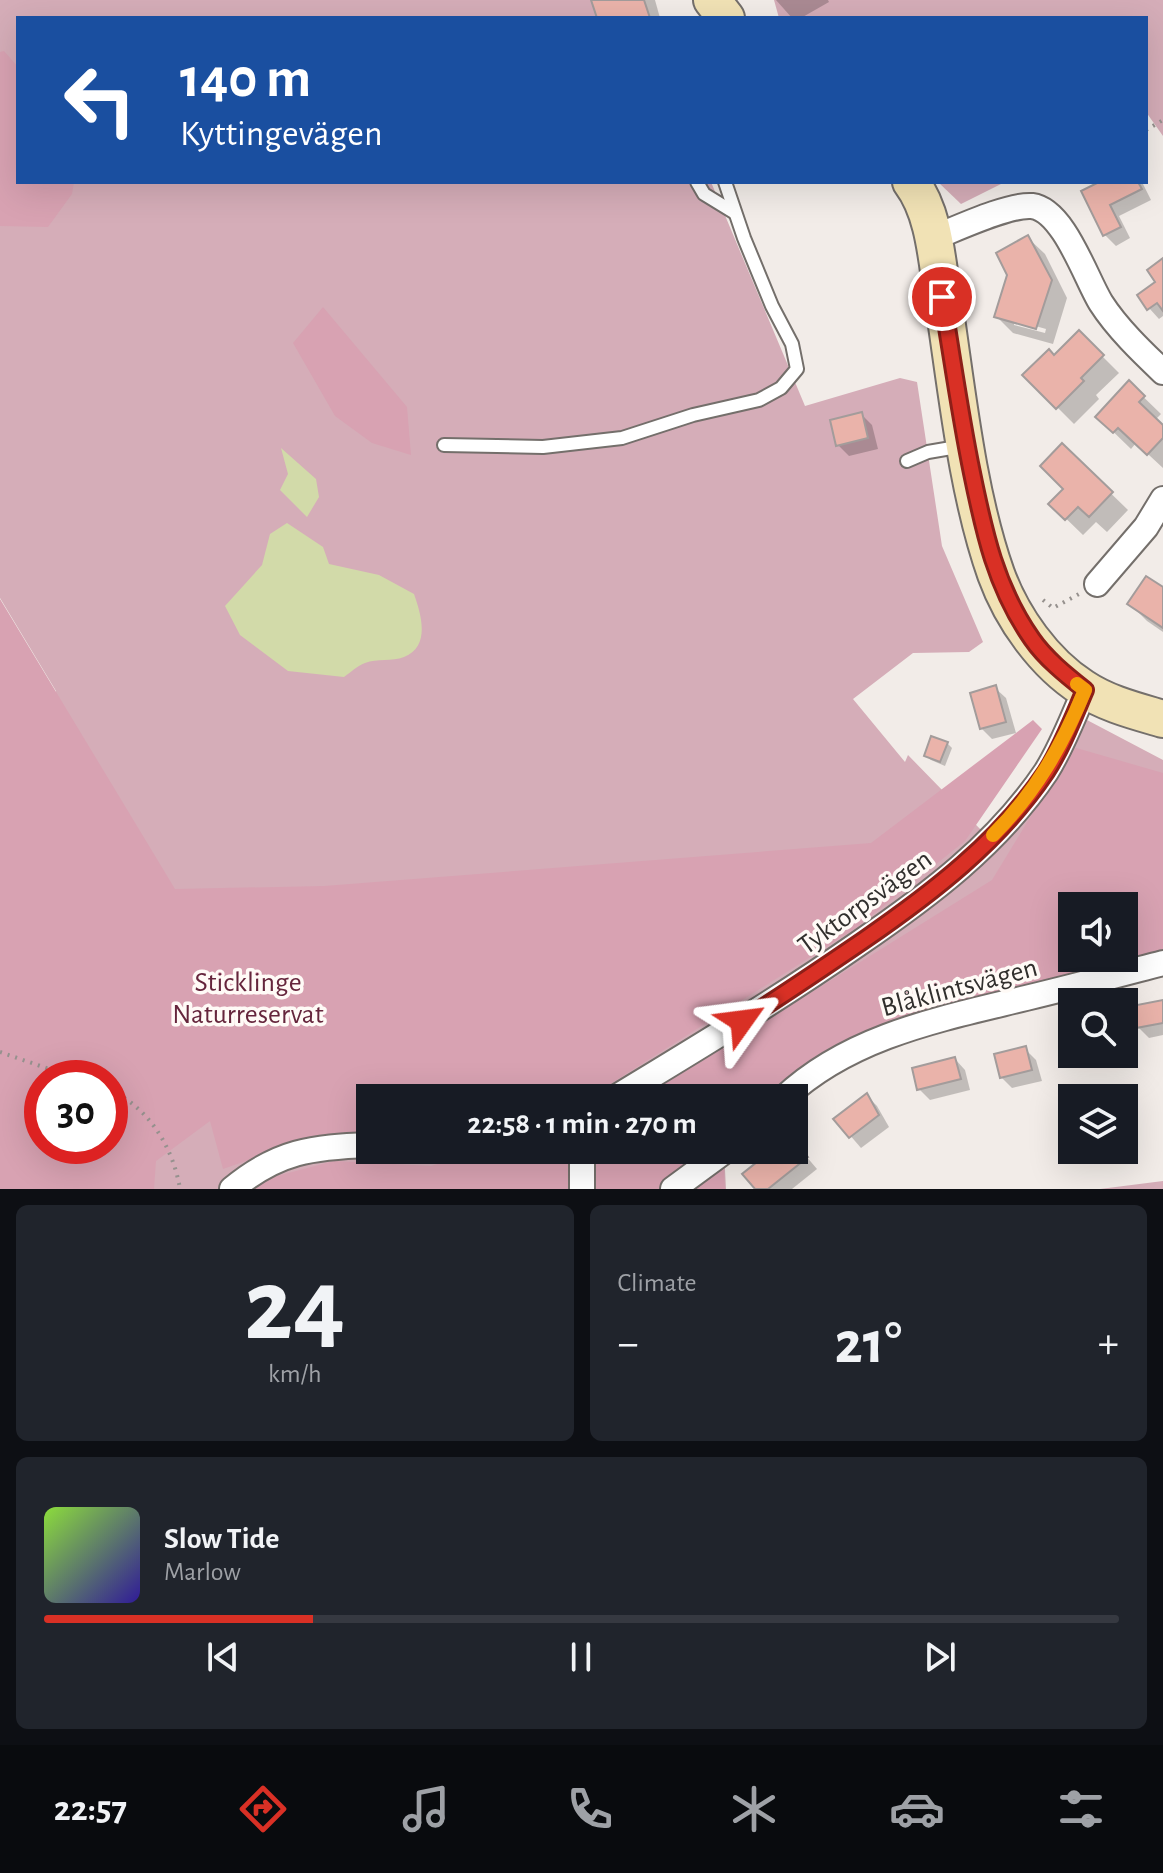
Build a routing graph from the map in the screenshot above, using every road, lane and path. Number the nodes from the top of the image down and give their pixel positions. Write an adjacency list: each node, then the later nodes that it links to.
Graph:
1 (712, 0): 2 (street)
2 (724, 16)
3 (698, 184): 6 (lane)
4 (726, 184): 6 (lane)
5 (912, 184): 7 (street)
6 (735, 213): 9 (lane)
7 (933, 238): 8 (street); 10 (street)
8 (1163, 372)
9 (444, 445)
10 (966, 446): 11 (lane); 15 (street)
11 (907, 461)
12 (1163, 499): 13 (street)
13 (1097, 584): 14 (path)
14 (1033, 592)
15 (1085, 690): 16 (street); 20 (street, Tyktorpsvägen)
16 (1163, 719)
17 (1163, 963): 21 (street, Blåklintsvägen)
18 (0, 1052): 19 (path)
19 (24, 1060)
20 (638, 1084)
21 (799, 1084)
22 (128, 1099): 26 (path)
23 (356, 1146): 27 (street)
24 (582, 1164): 28 (street)
25 (707, 1164): 29 (street)
26 (180, 1189)
27 (232, 1189)
28 (582, 1189)
29 (673, 1189)

